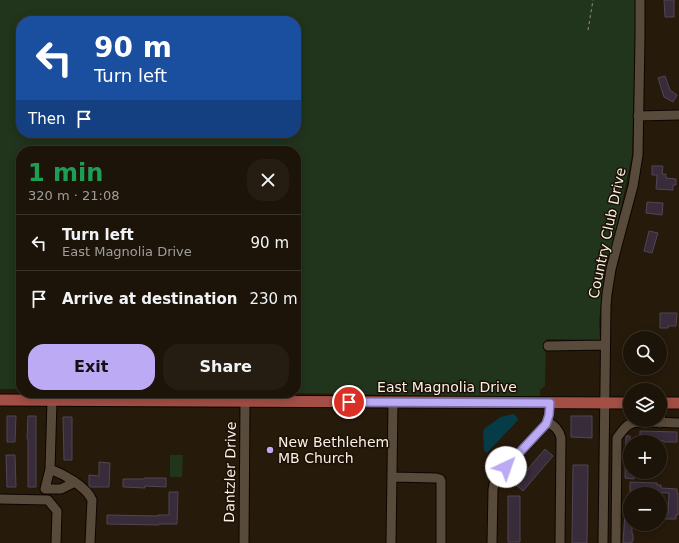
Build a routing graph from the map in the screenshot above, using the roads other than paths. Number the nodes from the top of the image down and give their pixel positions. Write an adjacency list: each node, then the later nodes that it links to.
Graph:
1 (640, 0): 3 (street, Country Club Drive)
2 (679, 115): 3 (street)
3 (638, 116): 4 (street, Country Club Drive)
4 (605, 345): 5 (street); 11 (street, Country Club Drive)
5 (548, 346)
6 (0, 400): 7 (main road, East Magnolia Drive)
7 (52, 401): 8 (main road, East Magnolia Drive); 19 (street)
8 (245, 401): 9 (main road, East Magnolia Drive); 25 (street, Dantzler Drive)
9 (394, 402): 10 (main road, East Magnolia Drive); 20 (street)
10 (550, 403): 11 (main road, East Magnolia Drive); 15 (street)
11 (605, 403): 12 (main road, East Magnolia Drive); 30 (street, Country Club Drive)
12 (623, 403)
13 (667, 403): 14 (main road)
14 (679, 403)
15 (547, 420): 28 (street); 29 (street)
16 (667, 423): 17 (street)
17 (679, 423)
18 (627, 427): 31 (street)
19 (50, 469): 21 (street); 21 (street)
20 (392, 477): 26 (street); 27 (street)
21 (75, 482): 24 (street)
22 (0, 500): 23 (street)
23 (56, 543)
24 (90, 543)
25 (244, 543)
26 (391, 543)
27 (441, 543)
28 (492, 543)
29 (560, 543)
30 (603, 543)
31 (616, 543)

